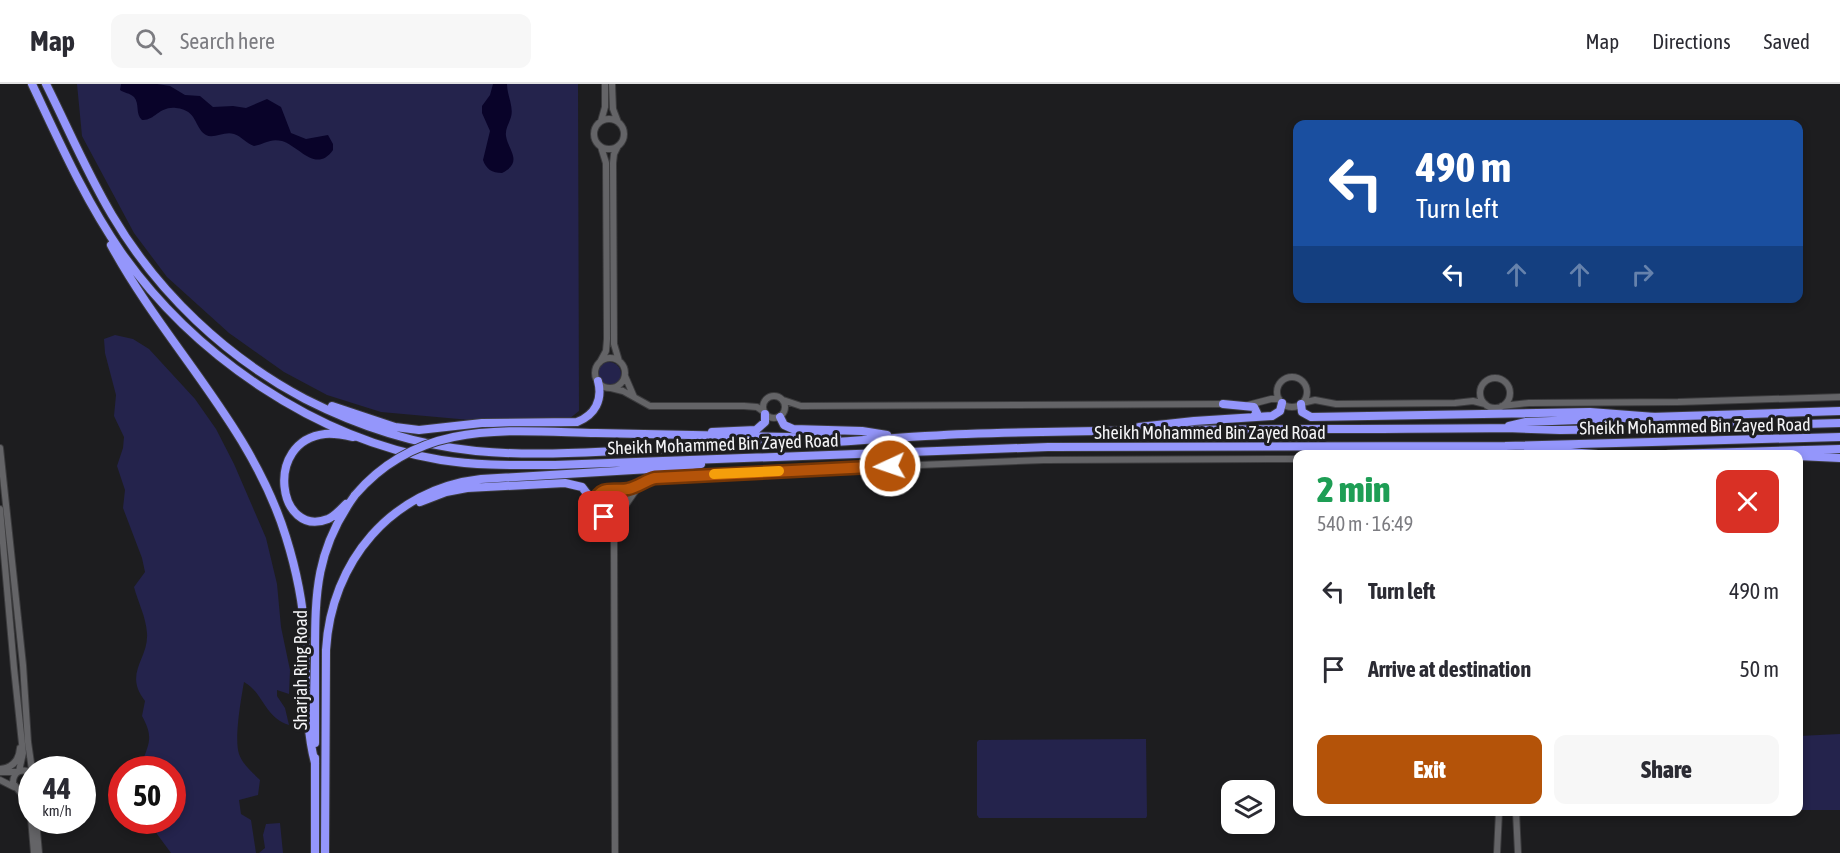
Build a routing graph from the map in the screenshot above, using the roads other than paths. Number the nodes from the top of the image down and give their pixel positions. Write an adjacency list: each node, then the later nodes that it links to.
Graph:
1 (32, 84): 9 (highway, Sheikh Mohammed Bin Zayed Road)
2 (46, 84): 20 (highway, Sheikh Mohammed Bin Zayed Road)
3 (605, 84): 5 (street)
4 (612, 84): 6 (street)
5 (602, 121): 6 (street); 8 (street)
6 (618, 122): 7 (street)
7 (618, 146): 8 (street); 10 (street)
8 (601, 147): 11 (street)
9 (91, 206): 49 (highway, Sheikh Mohammed Bin Zayed Road); 74 (highway)
10 (619, 361): 11 (street); 12 (street)
11 (600, 362): 13 (street)
12 (625, 376): 15 (street); 21 (street)
13 (598, 381): 15 (street); 20 (highway)
14 (1279, 385): 16 (street); 24 (street); 25 (street)
15 (611, 388): 21 (street)
16 (1307, 388): 26 (street); 30 (street)
17 (1509, 389): 18 (street); 28 (street); 34 (street)
18 (1480, 390): 27 (street); 31 (street)
19 (1840, 397): 28 (street)
20 (304, 398): 48 (highway, Sheikh Mohammed Bin Zayed Road)
21 (634, 398): 32 (street)
22 (767, 399): 23 (street); 32 (street); 38 (street)
23 (783, 400): 33 (street); 39 (street)
24 (1262, 401): 25 (street); 29 (street)
25 (1281, 401): 30 (street); 40 (highway)
26 (1319, 401): 27 (street); 30 (street)
27 (1466, 401): 31 (street)
28 (1529, 403): 34 (street)
29 (1223, 404): 33 (street); 40 (highway)
30 (1301, 404): 41 (highway)
31 (1485, 404): 34 (street)
32 (744, 406): 38 (street)
33 (801, 406): 39 (street)
34 (1502, 406)
35 (1840, 407): 37 (highway)
36 (1840, 411): 37 (highway)
37 (1802, 412): 41 (highway)
38 (765, 413): 39 (street); 45 (highway)
39 (782, 415): 46 (highway)
40 (1253, 417): 44 (highway)
41 (1655, 417): 43 (highway)
42 (1840, 423): 43 (highway, Sheikh Mohammed Bin Zayed Road)
43 (1506, 428): 44 (highway, Sheikh Mohammed Bin Zayed Road)
44 (1110, 431): 46 (highway, Sheikh Mohammed Bin Zayed Road)
45 (676, 436): 48 (highway); 63 (highway, bridge)
46 (897, 437): 48 (highway, Sheikh Mohammed Bin Zayed Road)
47 (1840, 437): 50 (highway, Sheikh Mohammed Bin Zayed Road)
48 (848, 440)
49 (372, 441): 60 (highway, Sheikh Mohammed Bin Zayed Road); 63 (highway)
50 (1505, 446): 51 (highway, Sheikh Mohammed Bin Zayed Road); 55 (highway)
51 (1408, 447): 54 (highway); 60 (highway, Sheikh Mohammed Bin Zayed Road)
52 (0, 448): 73 (street)
53 (1840, 449): 56 (highway)
54 (1422, 450)
55 (1550, 450)
56 (1803, 450)
57 (1803, 456): 58 (highway)
58 (1840, 458)
59 (1293, 459): 61 (street)
60 (736, 460): 69 (highway)
61 (640, 484): 62 (street); 65 (street)
62 (616, 490): 64 (street); 65 (street)
63 (355, 495): 74 (highway, Sharjah Ring Road)
64 (596, 504): 68 (street); 69 (highway)
65 (625, 506): 67 (street)
66 (0, 509): 71 (street)
67 (621, 514): 68 (street); 70 (street)
68 (601, 515): 70 (street)
69 (385, 522): 87 (highway, Sharjah Ring Road)
70 (614, 539): 88 (street)
71 (20, 727): 72 (street); 75 (street)
72 (23, 756)
73 (30, 756)
74 (315, 763): 86 (highway, Sharjah Ring Road)
75 (0, 770): 76 (street)
76 (18, 772): 78 (street)
77 (0, 780): 78 (street)
78 (14, 787): 79 (street)
79 (18, 790)
80 (1499, 816): 89 (street)
81 (1516, 816): 90 (street)
82 (32, 834): 84 (street)
83 (37, 834): 85 (street)
84 (34, 853)
85 (39, 853)
86 (315, 853)
87 (325, 853)
88 (615, 853)
89 (1497, 853)
90 (1518, 853)

